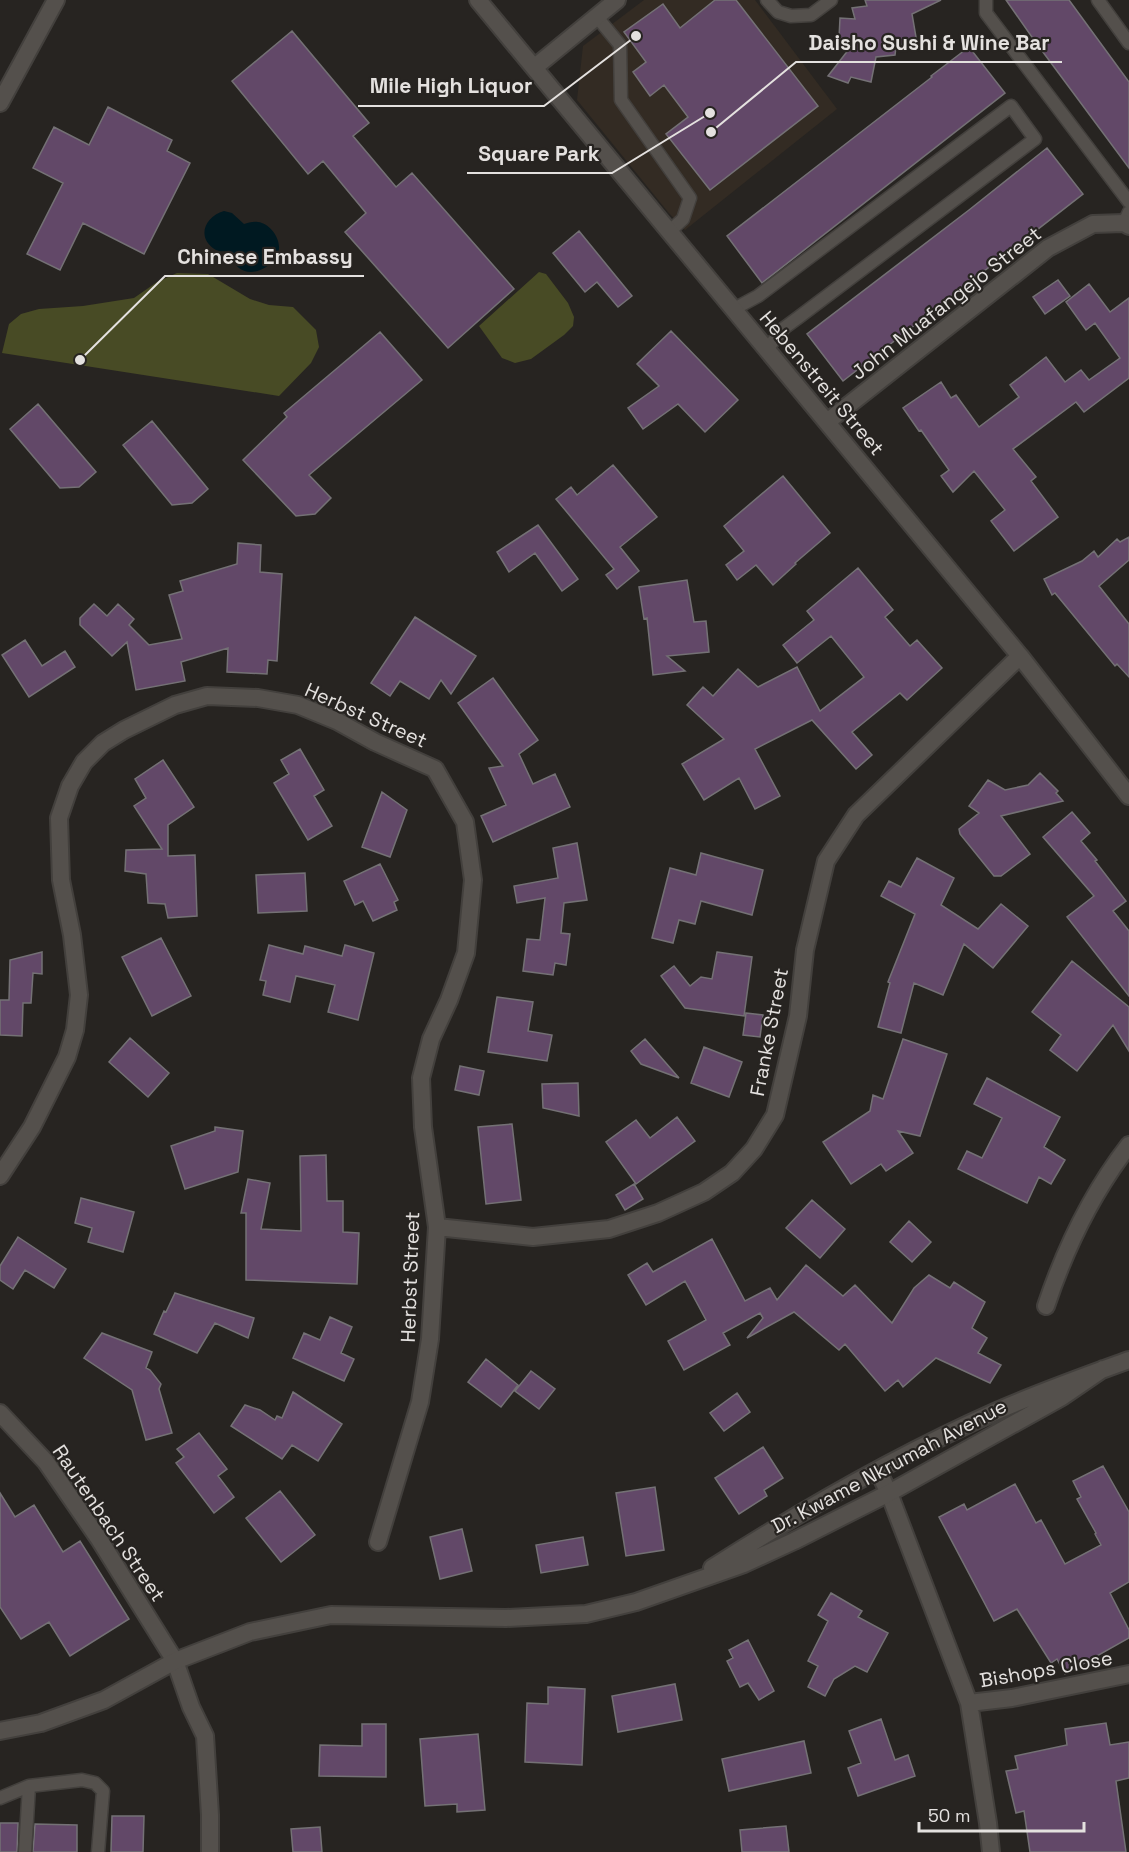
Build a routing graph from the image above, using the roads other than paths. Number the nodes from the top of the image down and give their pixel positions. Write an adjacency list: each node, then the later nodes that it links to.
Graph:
1 (56, 0): 11 (street)
2 (478, 0): 10 (street, Hebenstreit Street)
3 (617, 0): 8 (street)
4 (767, 0): 5 (lane)
5 (831, 0)
6 (986, 0): 12 (lane)
7 (1098, 0): 9 (lane)
8 (597, 17): 10 (street); 14 (lane)
9 (1129, 43)
10 (535, 67): 14 (street, Hebenstreit Street)
11 (0, 103)
12 (1129, 202)
13 (1127, 221): 17 (street, John Muafangejo Street)
14 (670, 231): 15 (street, Hebenstreit Street)
15 (734, 309): 16 (street, Hebenstreit Street); 16 (lane)
16 (767, 349): 17 (street, Hebenstreit Street)
17 (827, 422): 18 (street, Hebenstreit Street)
18 (1020, 656): 19 (street, Hebenstreit Street); 22 (street, Franke Street)
19 (1129, 796)
20 (1129, 1145): 23 (street)
21 (0, 1176): 22 (street, Herbst Street)
22 (437, 1227): 29 (street, Herbst Street)
23 (1046, 1306)
24 (1129, 1360): 25 (street, Dr. Kwame Nkrumah Avenue)
25 (1103, 1369): 27 (street, Dr. Kwame Nkrumah Avenue); 28 (street, Dr. Kwame Nkrumah Avenue)
26 (0, 1413): 31 (street, Rautenbach Street)
27 (878, 1471): 28 (street); 30 (street, Dr. Kwame Nkrumah Avenue)
28 (889, 1493): 30 (street, Dr. Kwame Nkrumah Avenue); 33 (street)
29 (378, 1542)
30 (687, 1584): 31 (street, Dr. Kwame Nkrumah Avenue)
31 (175, 1662): 34 (street, Dr. Kwame Nkrumah Avenue); 39 (street, Rautenbach Street)
32 (1129, 1674): 33 (street, Bishops Close)
33 (969, 1703): 40 (street)
34 (0, 1731)
35 (29, 1786): 36 (lane); 37 (lane); 38 (lane)
36 (0, 1798)
37 (25, 1852)
38 (98, 1852)
39 (210, 1852)
40 (991, 1852)

